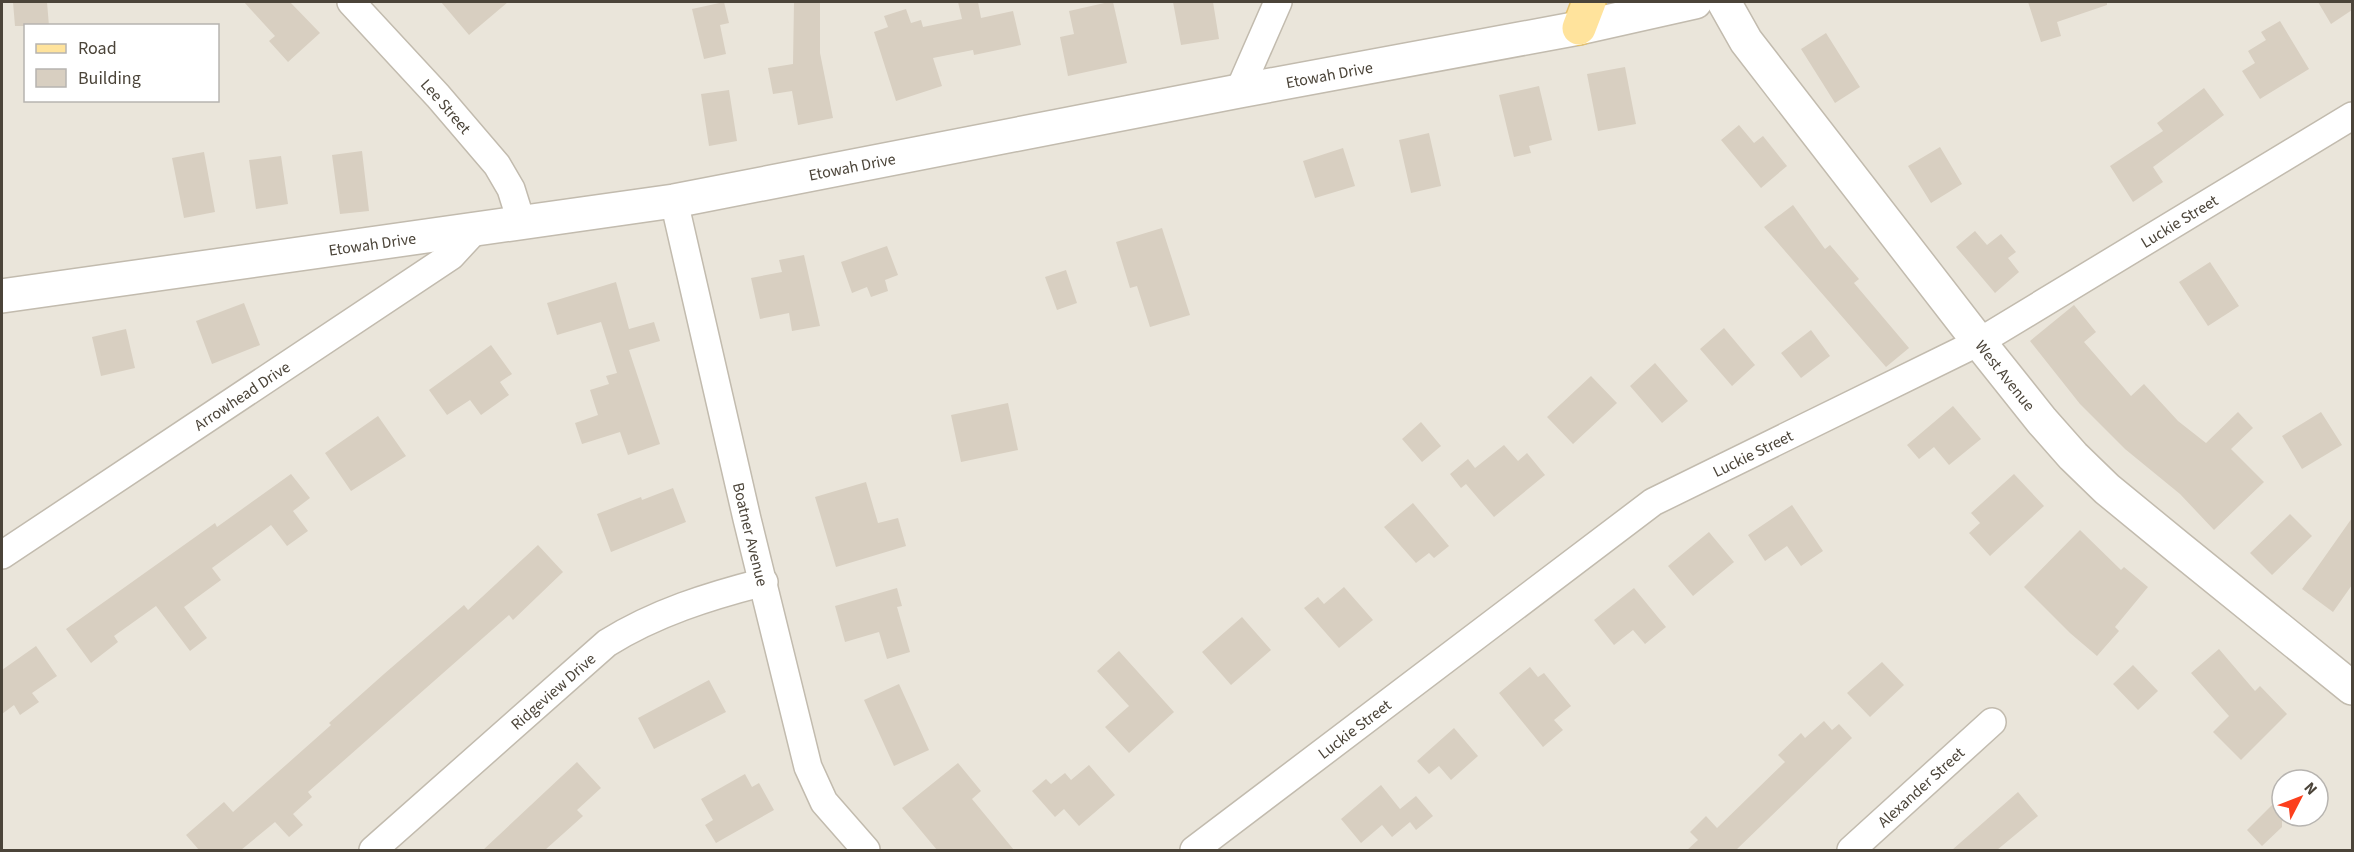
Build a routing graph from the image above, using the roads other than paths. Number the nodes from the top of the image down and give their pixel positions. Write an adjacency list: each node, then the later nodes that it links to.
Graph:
1 (351, 2): 9 (street, Lee Street)
2 (1278, 2): 6 (street)
3 (1695, 2): 5 (street, Etowah Drive)
4 (1724, 2): 12 (street, West Avenue)
5 (1584, 15): 6 (street, Etowah Drive)
6 (1239, 91): 8 (street, Etowah Drive)
7 (2352, 116): 12 (street, Luckie Street)
8 (674, 201): 9 (street, Etowah Drive); 14 (street, Boatner Avenue)
9 (522, 224): 10 (street, Etowah Drive)
10 (477, 229): 11 (street, Etowah Drive); 13 (street, Arrowhead Drive)
11 (2, 296)
12 (1979, 342): 15 (street, West Avenue); 19 (street, Luckie Street)
13 (2, 555)
14 (764, 582): 17 (street, Ridgeview Drive); 18 (street, Boatner Avenue)
15 (2352, 687)
16 (1992, 722): 20 (street, Alexander Street)
17 (372, 850)
18 (866, 850)
19 (1194, 850)
20 (1851, 850)

